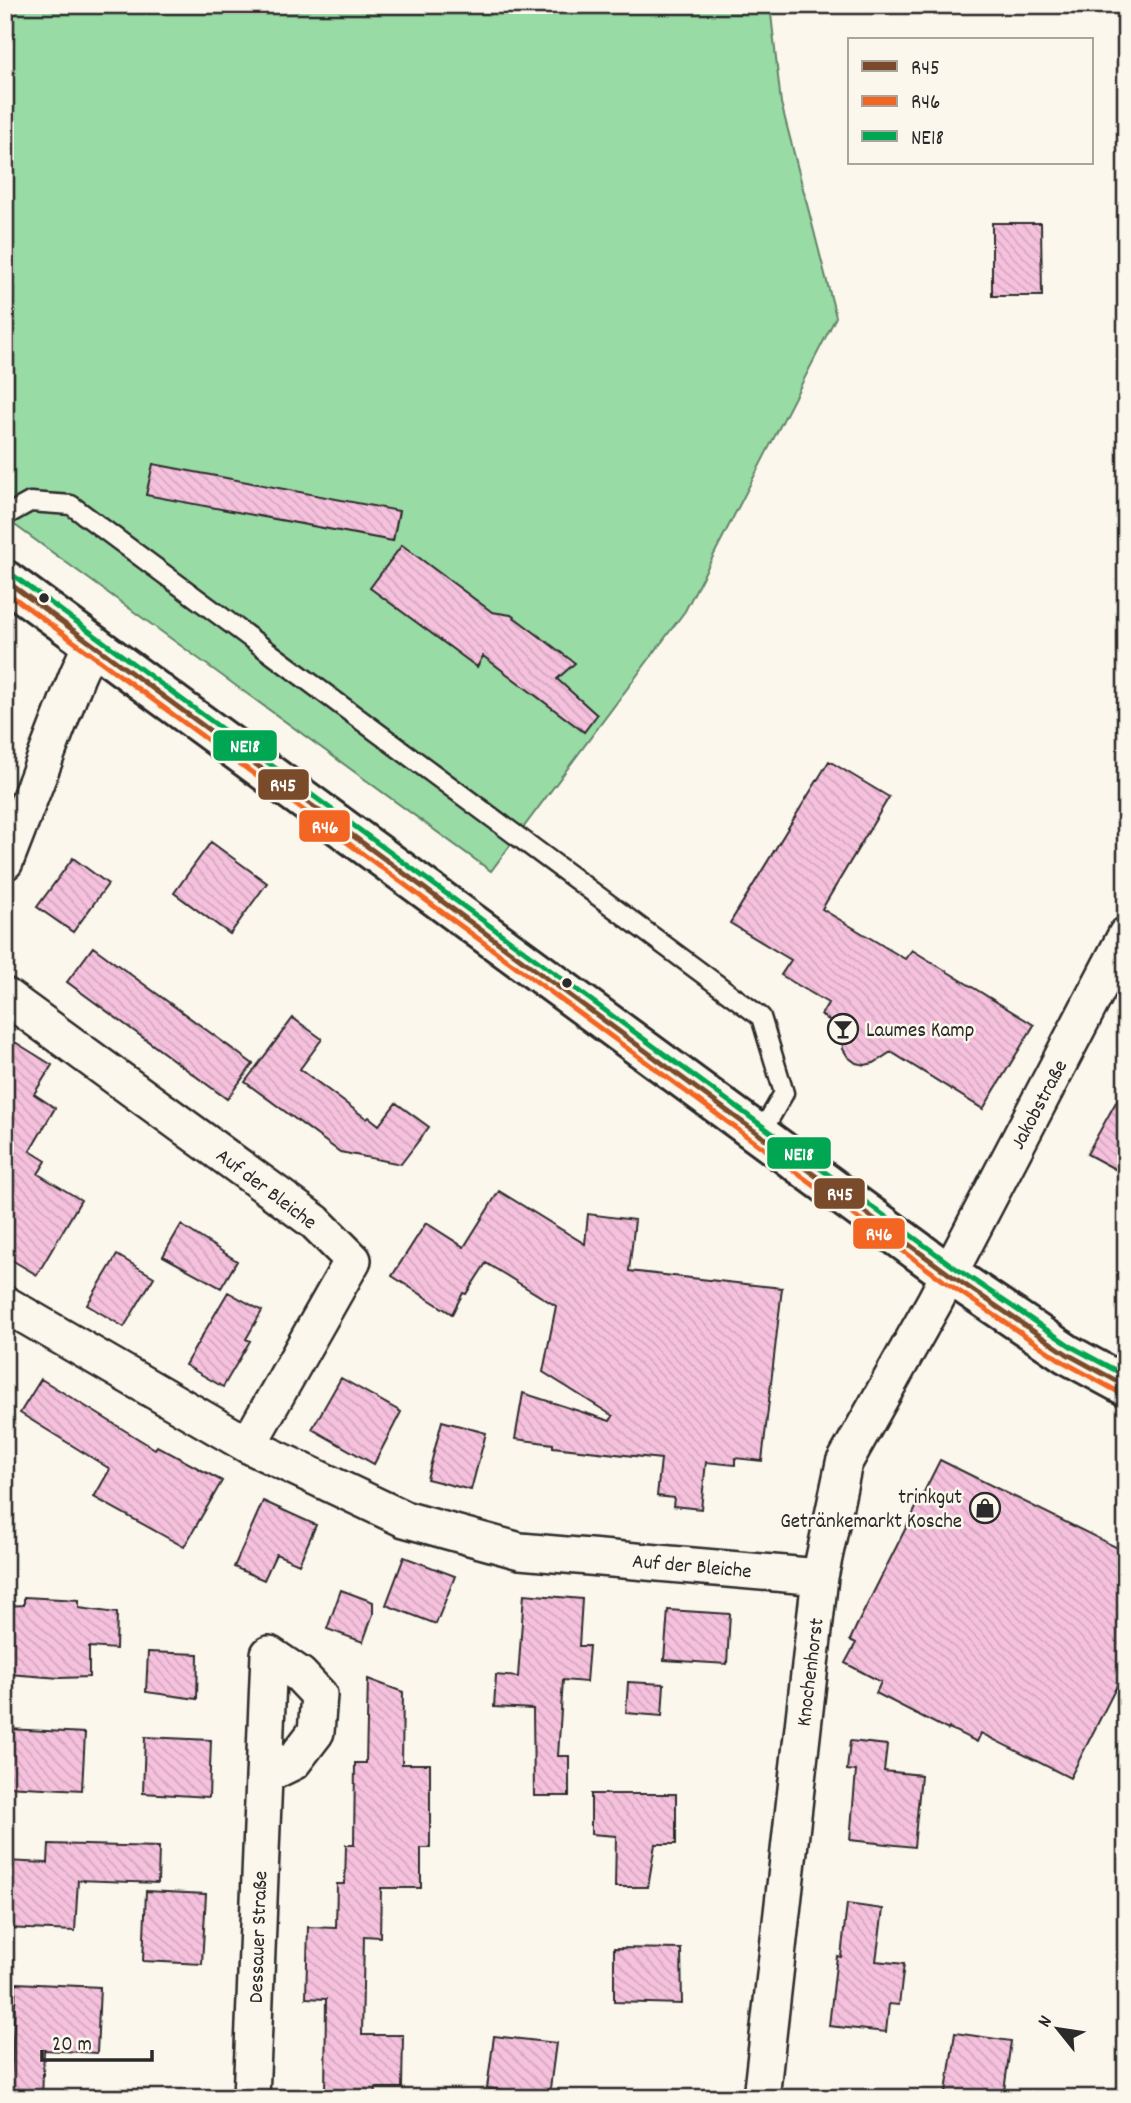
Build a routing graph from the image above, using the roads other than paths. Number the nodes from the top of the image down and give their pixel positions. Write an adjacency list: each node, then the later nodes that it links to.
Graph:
1 (5, 516): 8 (lane)
2 (5, 580): 3 (main road)
3 (92, 644): 4 (street); 8 (main road)
4 (5, 862)
5 (1126, 935): 6 (street, Jakobstraße)
6 (1113, 994): 9 (street, Jakobstraße)
7 (5, 996): 12 (street, Auf der Bleiche)
8 (760, 1135): 9 (main road)
9 (949, 1274): 11 (main road); 13 (street, Knochenhorst)
10 (5, 1304): 12 (street, Auf der Bleiche)
11 (1126, 1386)
12 (248, 1445): 13 (street, Auf der Bleiche)
13 (820, 1577): 16 (street, Knochenhorst)
14 (264, 1776): 15 (street, Dessauer Straße)
15 (251, 2098)
16 (761, 2098)

